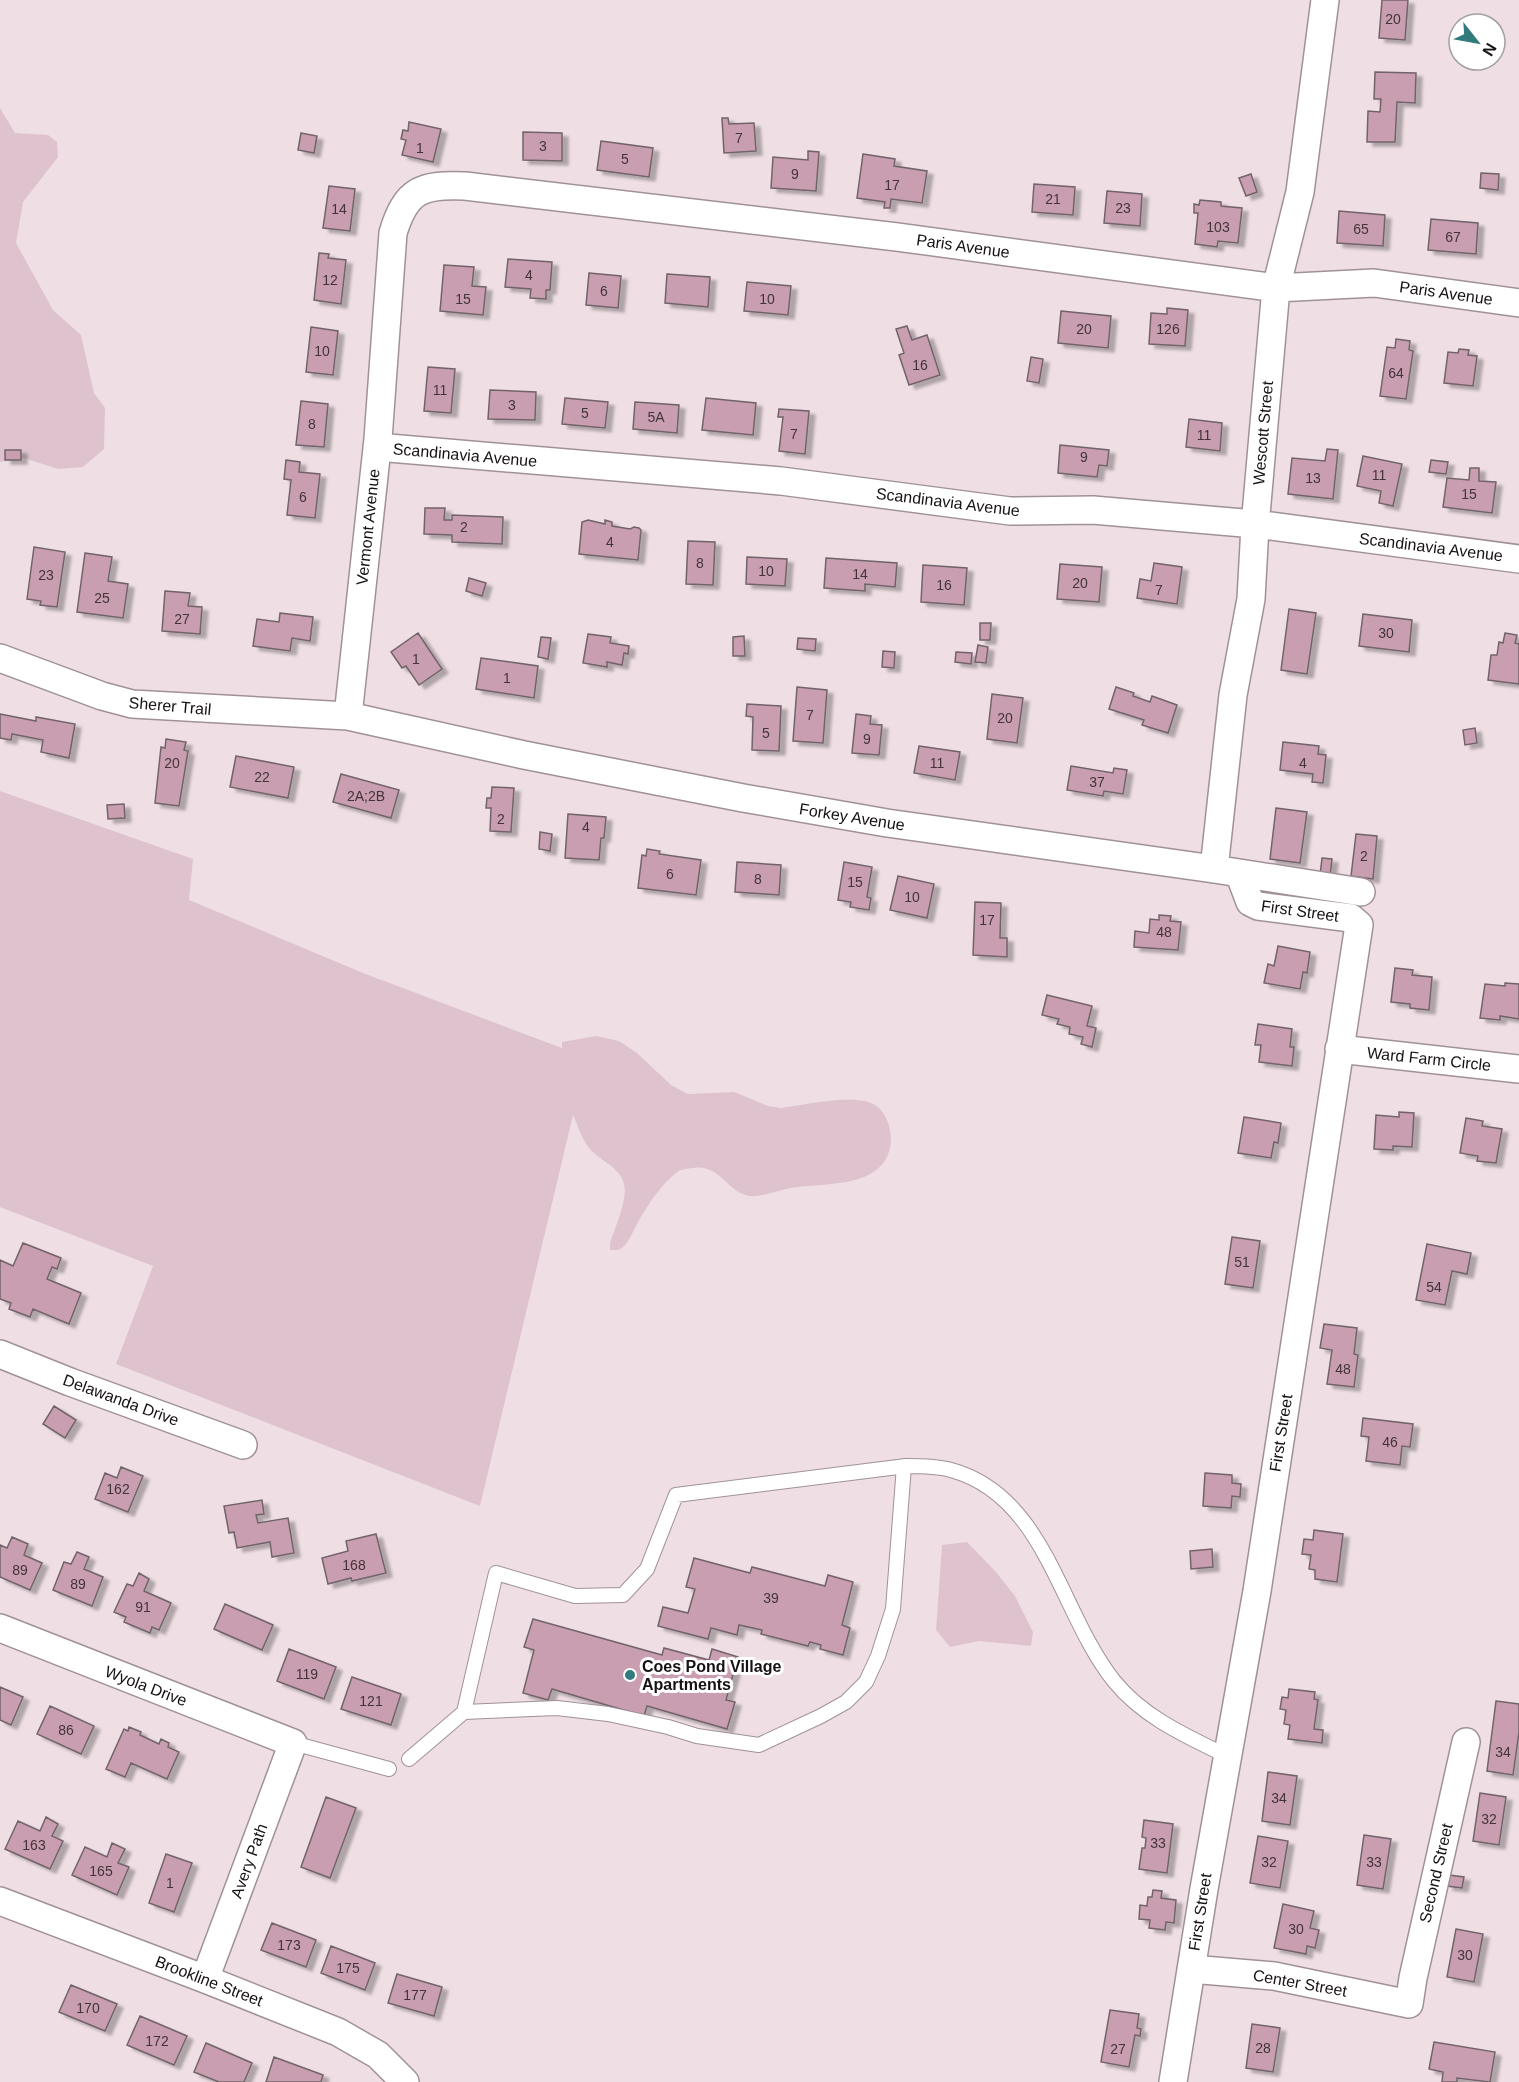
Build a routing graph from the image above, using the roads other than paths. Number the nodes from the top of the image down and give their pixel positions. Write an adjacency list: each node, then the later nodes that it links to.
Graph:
1 (1325, 0): 3 (street, Wescott Street)
2 (411, 199): 3 (street, Paris Avenue); 5 (street, Vermont Avenue)
3 (1276, 288): 4 (street, Paris Avenue); 6 (street, Wescott Street)
4 (1519, 303)
5 (377, 447): 6 (street, Scandinavia Avenue); 9 (street, Vermont Avenue)
6 (1255, 524): 7 (street, Scandinavia Avenue); 10 (street, Wescott Street)
7 (1519, 559)
8 (0, 658): 9 (street, Sherer Trail)
9 (348, 716): 10 (street, Forkey Avenue)
10 (1226, 871): 11 (street, Forkey Avenue); 12 (street, First Street)
11 (1360, 892)
12 (1339, 1049): 13 (street, Ward Farm Circle); 21 (street, First Street)
13 (1519, 1069)
14 (0, 1354): 15 (street, Delawanda Drive)
15 (243, 1445)
16 (904, 1466): 18 (lane); 18 (lane); 21 (lane)
17 (0, 1628): 19 (street, Wyola Drive)
18 (464, 1712): 22 (lane)
19 (293, 1743): 23 (lane); 26 (street, Avery Path)
20 (1466, 1743): 27 (street, Second Street)
21 (1227, 1756): 25 (street, First Street)
22 (409, 1759)
23 (389, 1769)
24 (0, 1901): 26 (street, Brookline Street)
25 (1191, 1969): 27 (street, Center Street); 29 (street, First Street)
26 (205, 1979): 28 (street, Brookline Street)
27 (1409, 2004)
28 (405, 2082)
29 (1173, 2082)

